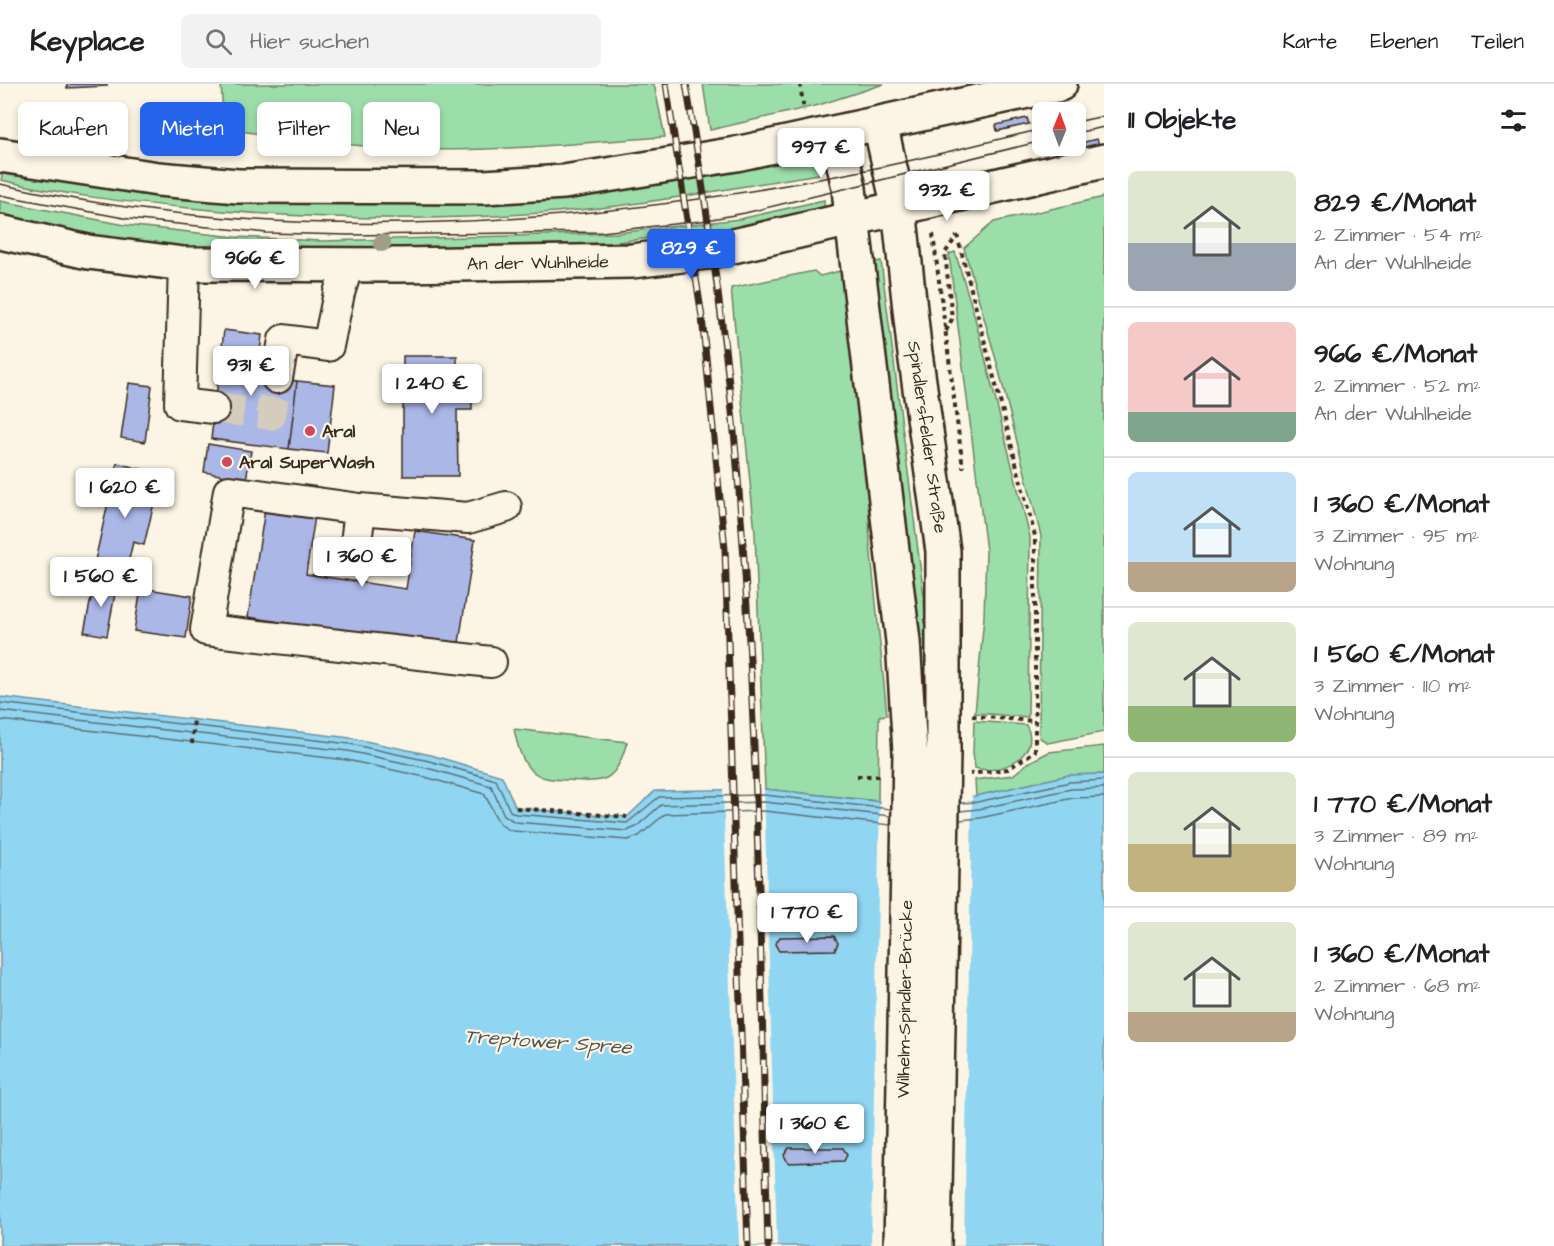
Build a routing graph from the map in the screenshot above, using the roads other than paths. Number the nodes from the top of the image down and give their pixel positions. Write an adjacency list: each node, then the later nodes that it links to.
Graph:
1 (1060, 84): 2 (main road)
2 (880, 124): 3 (main road); 6 (main road, Spindlersfelder Straße)
3 (837, 133): 4 (main road); 7 (main road)
4 (0, 155)
5 (1104, 161): 6 (main road, An der Wuhlheide)
6 (899, 208): 7 (main road, An der Wuhlheide); 17 (main road, Spindlersfelder Straße)
7 (852, 218): 10 (main road, An der Wuhlheide); 18 (main road, Wilhelm-Spindler-Brücke, bridge)
8 (0, 232): 9 (main road, An der Wuhlheide)
9 (184, 264): 10 (main road, An der Wuhlheide); 12 (lane)
10 (348, 265): 11 (lane)
11 (277, 378)
12 (214, 408)
13 (506, 507): 14 (lane)
14 (360, 508): 15 (lane); 16 (lane)
15 (355, 552)
16 (491, 662)
17 (953, 763): 19 (main road, Wilhelm-Spindler-Brücke, bridge)
18 (900, 1246)
19 (934, 1246)

